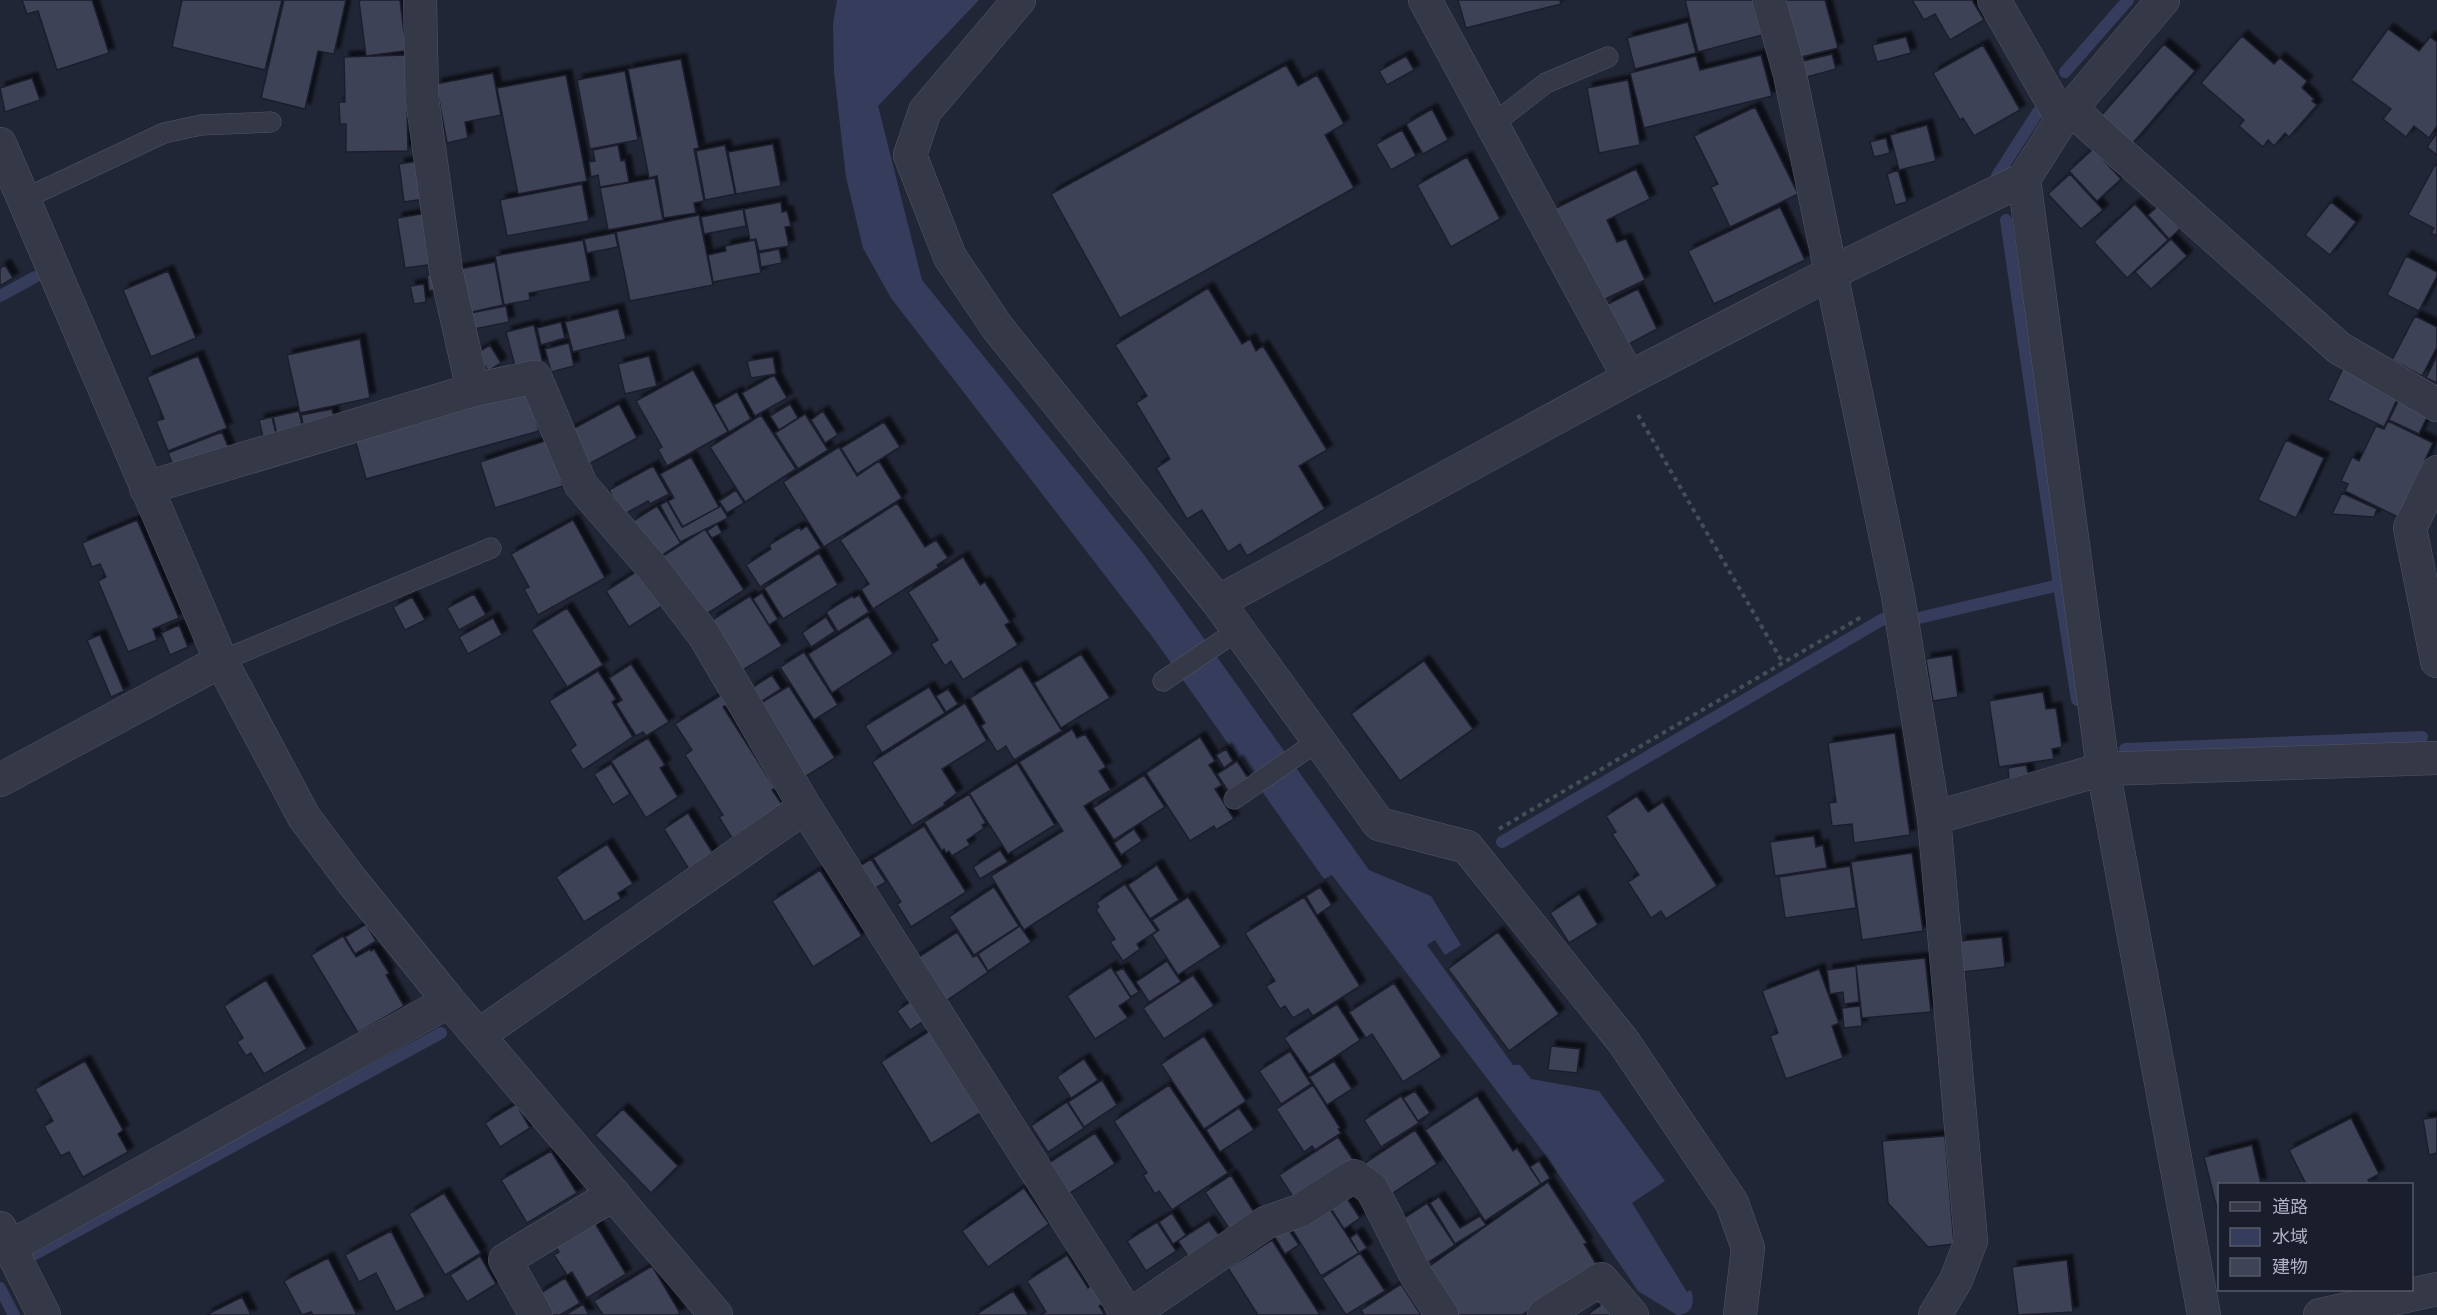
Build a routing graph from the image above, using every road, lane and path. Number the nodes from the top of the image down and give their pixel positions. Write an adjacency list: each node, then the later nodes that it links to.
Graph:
1 (420, 0): 16 (street)
2 (1019, 0): 22 (street)
3 (1425, 0): 10 (street)
4 (1769, 0): 14 (street)
5 (1994, 0): 8 (street)
6 (2163, 0): 8 (street)
7 (1608, 57): 10 (lane)
8 (2067, 114): 12 (street); 17 (street)
9 (271, 122): 13 (lane)
10 (1492, 124): 15 (street)
11 (0, 144): 13 (street)
12 (2024, 179): 14 (street); 30 (street)
13 (24, 199): 19 (street)
14 (1831, 273): 15 (street); 21 (street)
15 (1624, 380): 22 (street); 26 (path)
16 (473, 390): 19 (street); 33 (street)
17 (2437, 405)
18 (2437, 472): 25 (street)
19 (146, 488): 24 (street)
20 (491, 548): 24 (lane)
21 (1898, 596): 26 (path); 34 (street)
22 (1218, 602): 23 (street)
23 (1230, 636): 27 (lane); 28 (street)
24 (220, 661): 31 (street); 36 (street)
25 (2437, 661)
26 (1783, 663): 35 (path)
27 (1168, 678)
28 (1308, 748): 32 (lane); 35 (street)
29 (2437, 758): 30 (street)
30 (2103, 769): 34 (street); 50 (street)
31 (0, 780)
32 (1234, 799)
33 (805, 807): 37 (street); 44 (street)
34 (1934, 818): 49 (street)
35 (1467, 847): 48 (street)
36 (449, 1001): 37 (street); 39 (street)
37 (479, 1035): 38 (street)
38 (614, 1194): 42 (street); 43 (street)
39 (5, 1238): 41 (street)
40 (2437, 1289): 51 (street)
41 (44, 1315)
42 (536, 1315)
43 (716, 1315)
44 (1129, 1315): 45 (street)
45 (1442, 1315)
46 (1544, 1315): 47 (street)
47 (1632, 1315)
48 (1740, 1315)
49 (1935, 1315)
50 (2204, 1315)
51 (2320, 1315)

